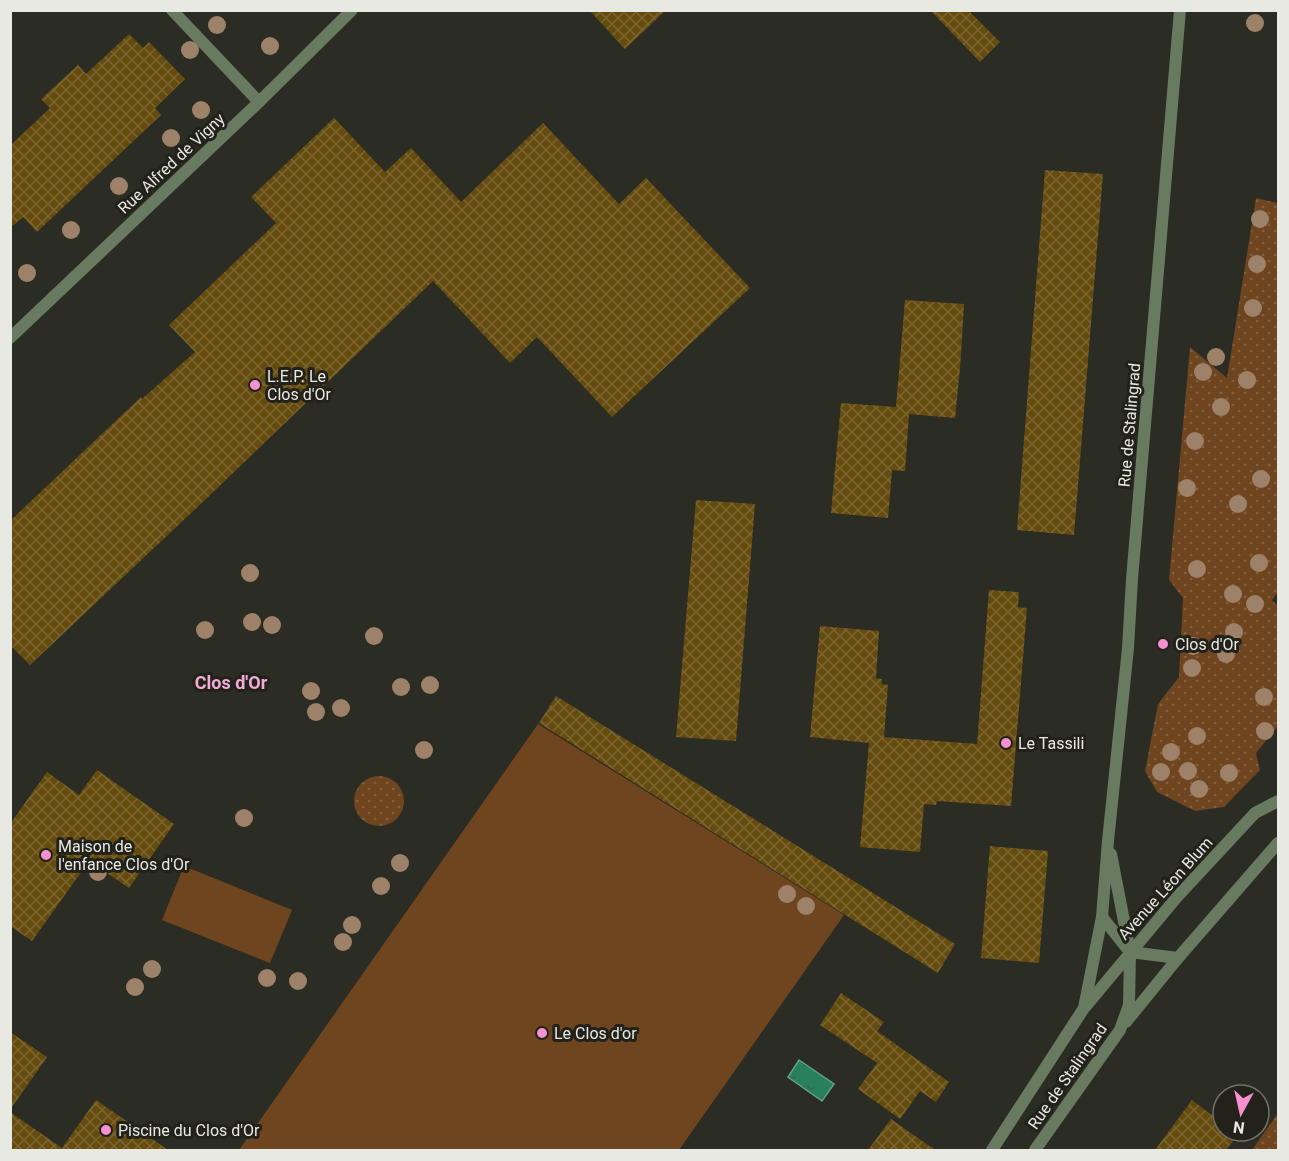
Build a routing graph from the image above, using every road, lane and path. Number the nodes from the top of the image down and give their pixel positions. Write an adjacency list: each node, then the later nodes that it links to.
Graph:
1 (172, 10): 4 (street)
2 (352, 10): 4 (street, Rue Alfred de Vigny)
3 (1180, 10): 7 (street, Rue de Stalingrad)
4 (259, 102): 5 (street, Rue Alfred de Vigny)
5 (10, 338)
6 (1278, 801): 10 (street, Avenue Léon Blum)
7 (1108, 841): 9 (street, Rue de Stalingrad); 10 (street, Rue de Stalingrad)
8 (1278, 843): 11 (street)
9 (1102, 917): 10 (street); 12 (street, Rue de Stalingrad)
10 (1130, 952): 11 (street); 12 (street, Avenue Léon Blum); 13 (street, Rue de Stalingrad)
11 (1178, 958): 13 (street)
12 (1084, 1008): 14 (street, Rue de Stalingrad)
13 (1120, 1030): 15 (street, Rue de Stalingrad)
14 (992, 1150)
15 (1035, 1150)

